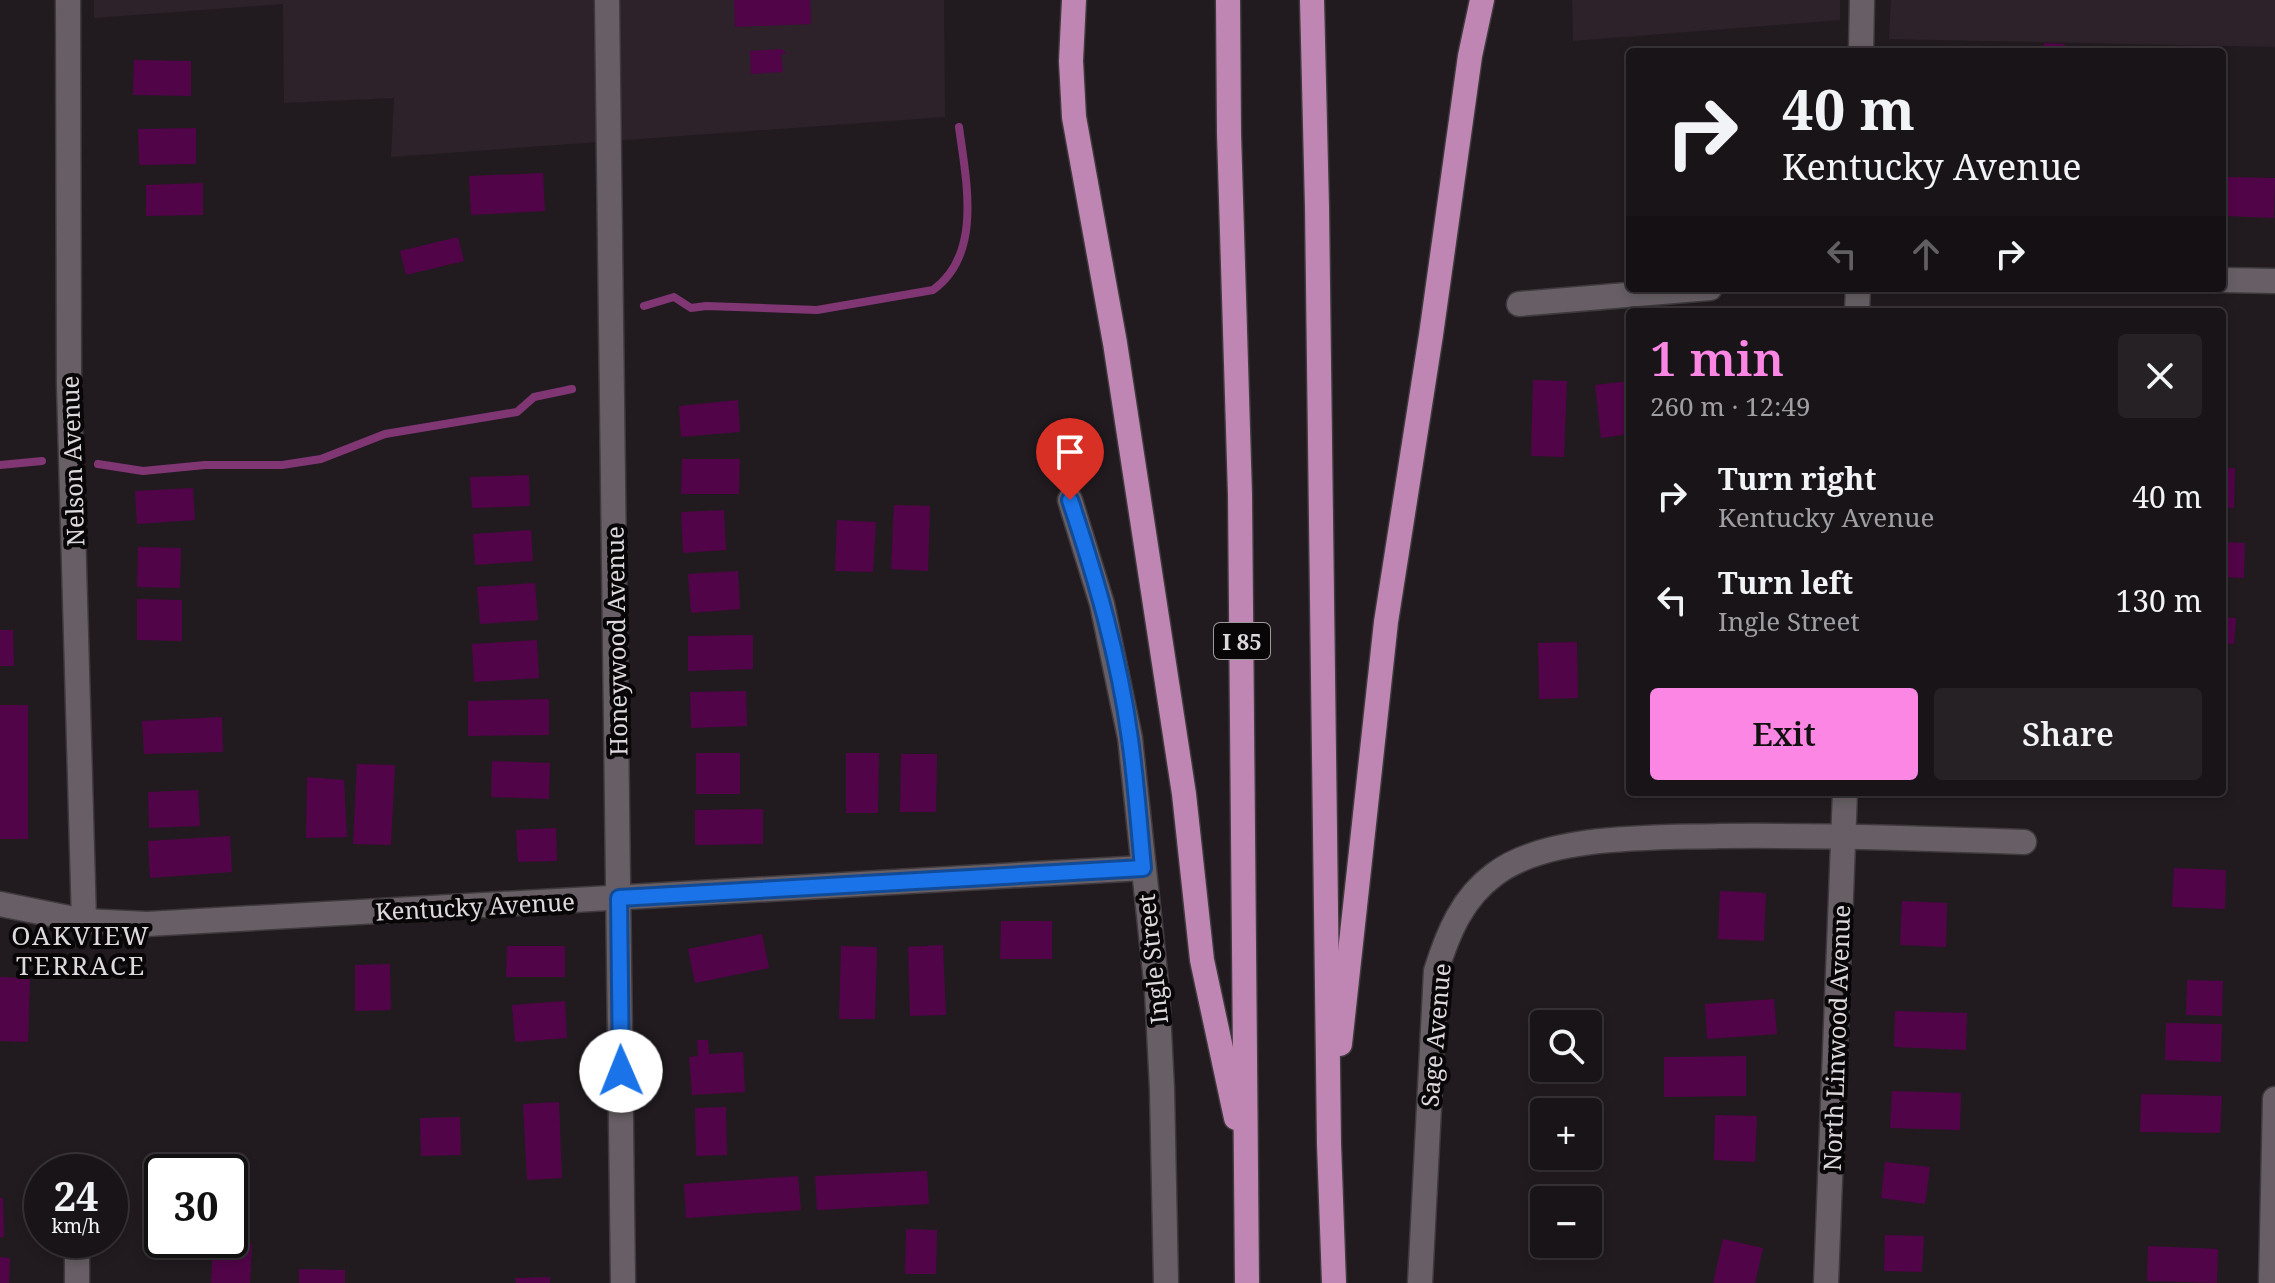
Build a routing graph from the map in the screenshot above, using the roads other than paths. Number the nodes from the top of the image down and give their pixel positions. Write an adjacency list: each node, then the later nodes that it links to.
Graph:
1 (68, 0): 24 (street, Nelson Avenue)
2 (607, 0): 22 (street, Honeywood Avenue)
3 (1058, 0): 12 (highway)
4 (1074, 0): 12 (highway)
5 (1228, 0): 27 (highway, I 85)
6 (1312, 0): 26 (highway)
7 (1467, 0): 11 (highway)
8 (1482, 0): 11 (highway)
9 (1862, 0): 10 (street)
10 (1861, 48)
11 (1470, 56): 26 (highway)
12 (1071, 61): 27 (highway)
13 (2226, 280): 14 (street)
14 (2275, 281)
15 (1662, 292): 16 (street)
16 (1519, 304)
17 (1070, 500): 21 (street, Ingle Street)
18 (1845, 796): 19 (street, North Linwood Avenue)
19 (1844, 835): 20 (street); 34 (street, Sage Avenue); 35 (street, North Linwood Avenue)
20 (2024, 842)
21 (1143, 868): 22 (street, Kentucky Avenue); 31 (street, Ingle Street)
22 (619, 898): 24 (street, Kentucky Avenue); 30 (street, Honeywood Avenue)
23 (0, 904): 24 (street, Kentucky Avenue)
24 (84, 921)
25 (2275, 1099): 36 (street)
26 (1329, 1144): 33 (highway)
27 (1247, 1167): 32 (highway, I 85)
28 (77, 1258): 29 (street)
29 (77, 1283)
30 (623, 1283)
31 (1166, 1283)
32 (1247, 1283)
33 (1334, 1283)
34 (1420, 1283)
35 (1826, 1283)
36 (2271, 1283)

